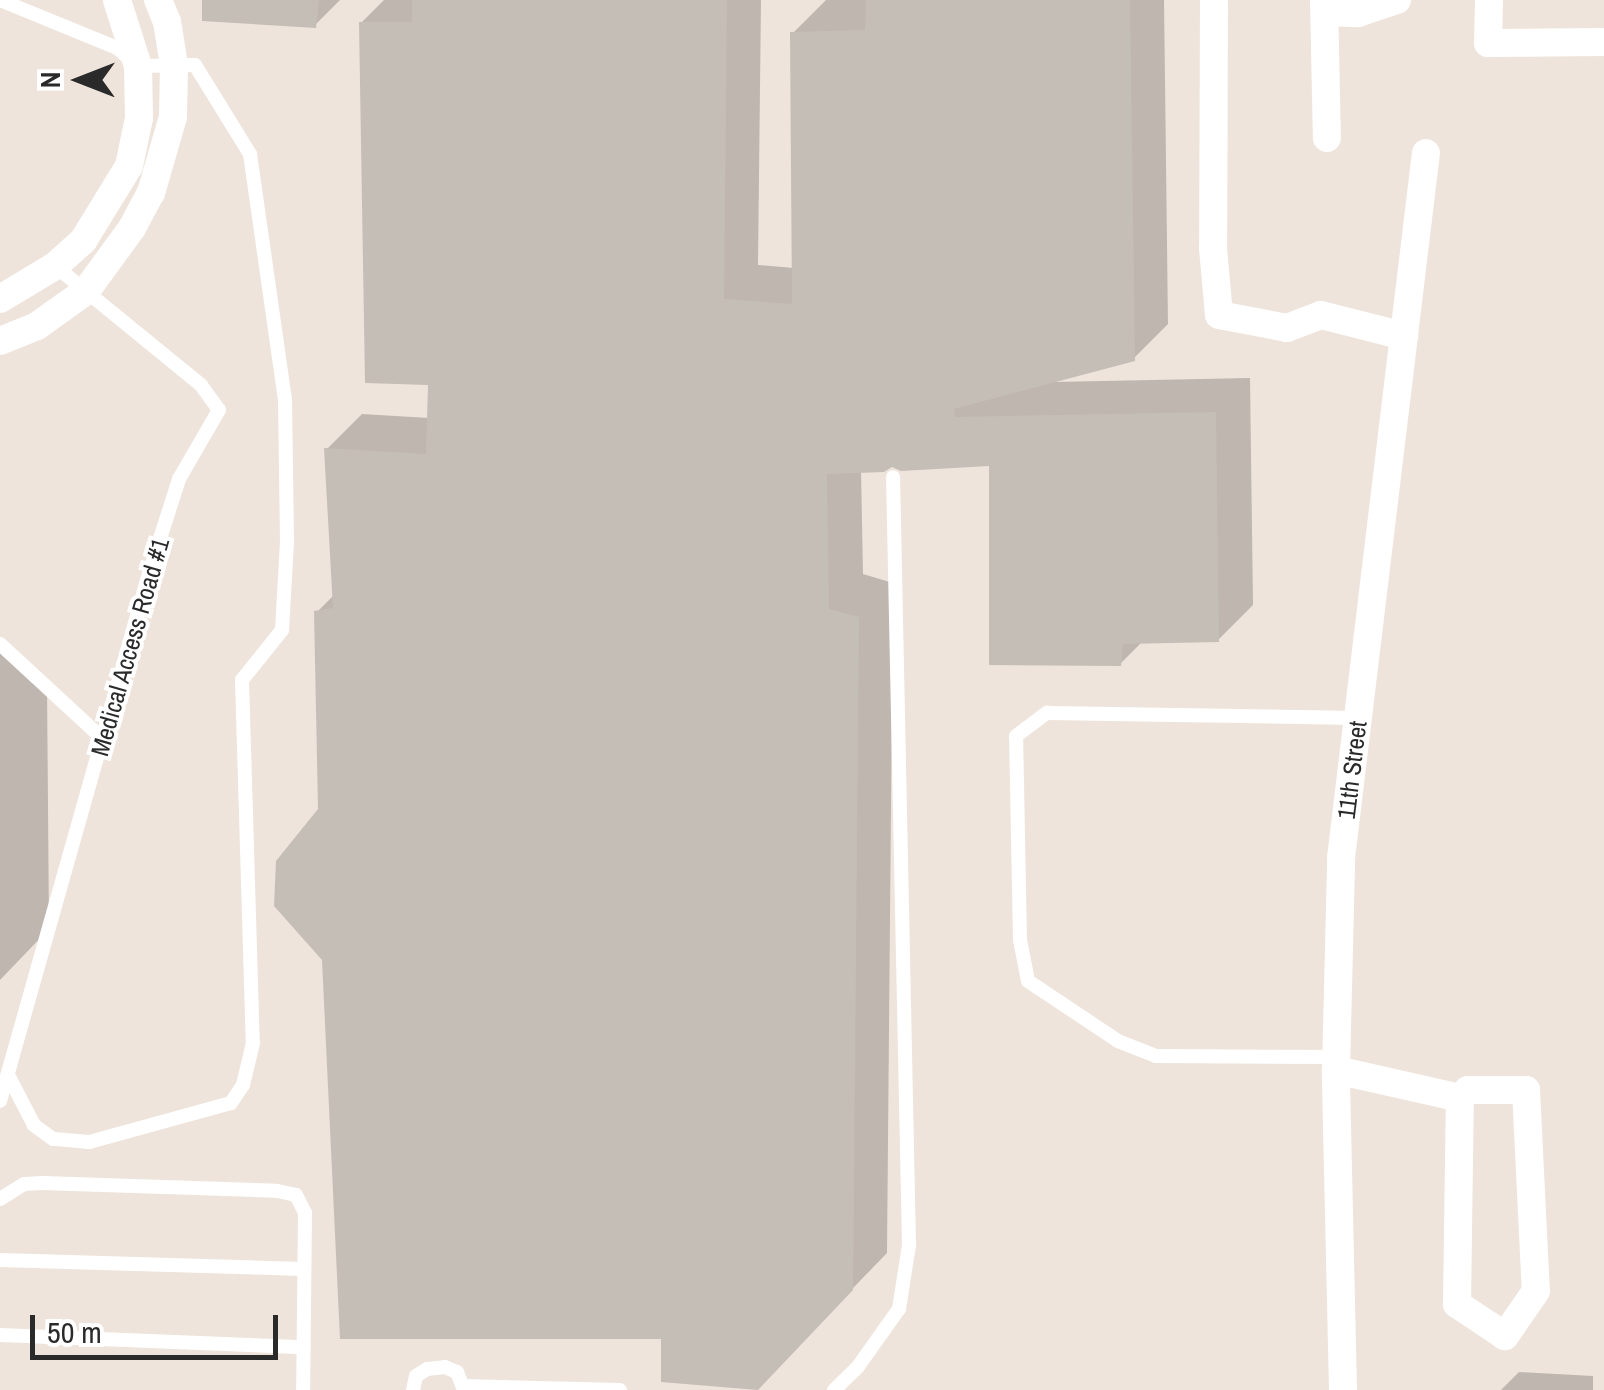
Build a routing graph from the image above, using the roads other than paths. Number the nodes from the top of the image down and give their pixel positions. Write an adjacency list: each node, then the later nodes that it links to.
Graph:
1 (0, 0): 10 (lane)
2 (117, 0): 10 (street)
3 (158, 0): 9 (street)
4 (1214, 0): 16 (street)
5 (1397, 0): 7 (street)
6 (1490, 0): 8 (street)
7 (1324, 6): 11 (street)
8 (1604, 42)
9 (174, 64): 10 (lane); 14 (street); 23 (lane)
10 (138, 66): 13 (street)
11 (1327, 138)
12 (1426, 153): 16 (street, 11th Street)
13 (55, 266): 14 (lane, Medical Access Road #1); 15 (street)
14 (86, 291): 17 (street); 21 (lane, Medical Access Road #1)
15 (0, 299)
16 (1404, 336): 20 (street, 11th Street)
17 (0, 341)
18 (893, 477): 35 (lane)
19 (0, 644): 21 (lane)
20 (1358, 718): 22 (street, 11th Street); 22 (lane)
21 (103, 739): 23 (lane, Medical Access Road #1)
22 (1336, 1064): 24 (street); 36 (street, 11th Street)
23 (9, 1077): 25 (lane, Medical Access Road #1)
24 (1460, 1098): 24 (street)
25 (0, 1102)
26 (0, 1199): 28 (lane)
27 (0, 1260): 28 (lane)
28 (304, 1269): 30 (lane)
29 (0, 1335): 30 (lane)
30 (304, 1347): 32 (lane)
31 (464, 1388): 33 (lane); 34 (lane)
32 (303, 1390)
33 (412, 1390)
34 (620, 1390)
35 (834, 1390)
36 (1343, 1390)

